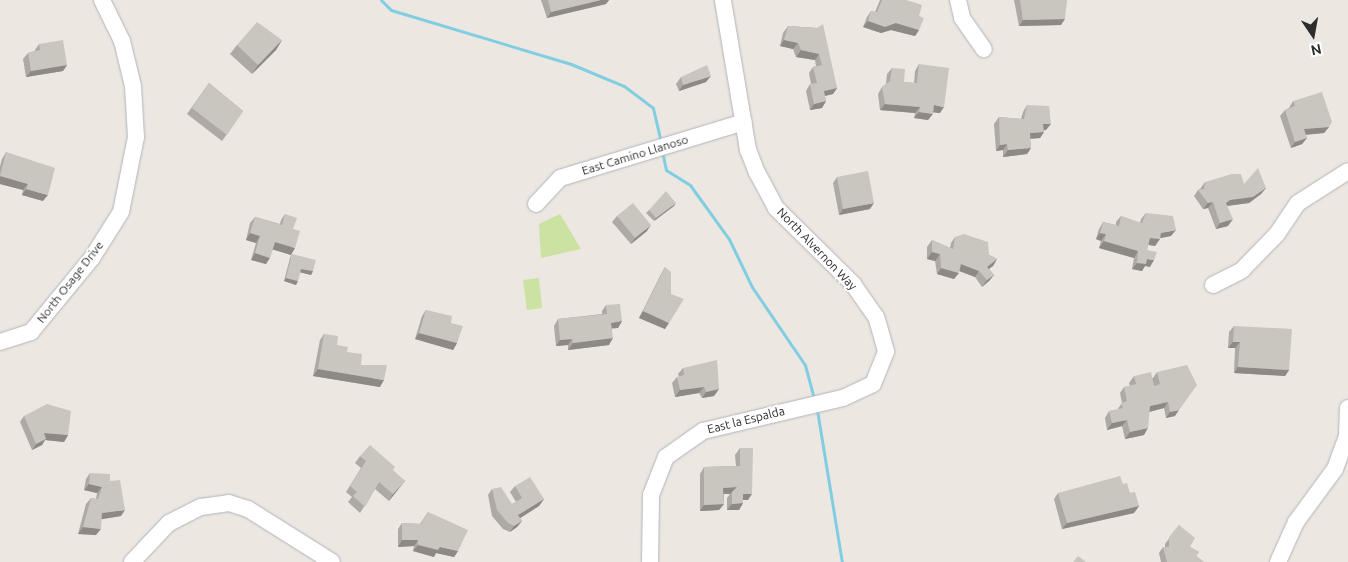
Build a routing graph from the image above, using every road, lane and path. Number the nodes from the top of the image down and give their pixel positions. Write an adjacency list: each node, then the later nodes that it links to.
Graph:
1 (102, 0): 9 (street, North Osage Drive)
2 (723, 0): 5 (street, North Alvernon Way)
3 (958, 0): 4 (street)
4 (984, 49)
5 (744, 122): 7 (street, East Camino Llanoso); 10 (street, North Alvernon Way)
6 (1348, 171): 8 (street)
7 (536, 204)
8 (1213, 285)
9 (0, 342)
10 (886, 351): 14 (street, East la Espalda)
11 (1348, 408): 15 (street)
12 (132, 562): 13 (street)
13 (332, 562)
14 (650, 562)
15 (1278, 562)

